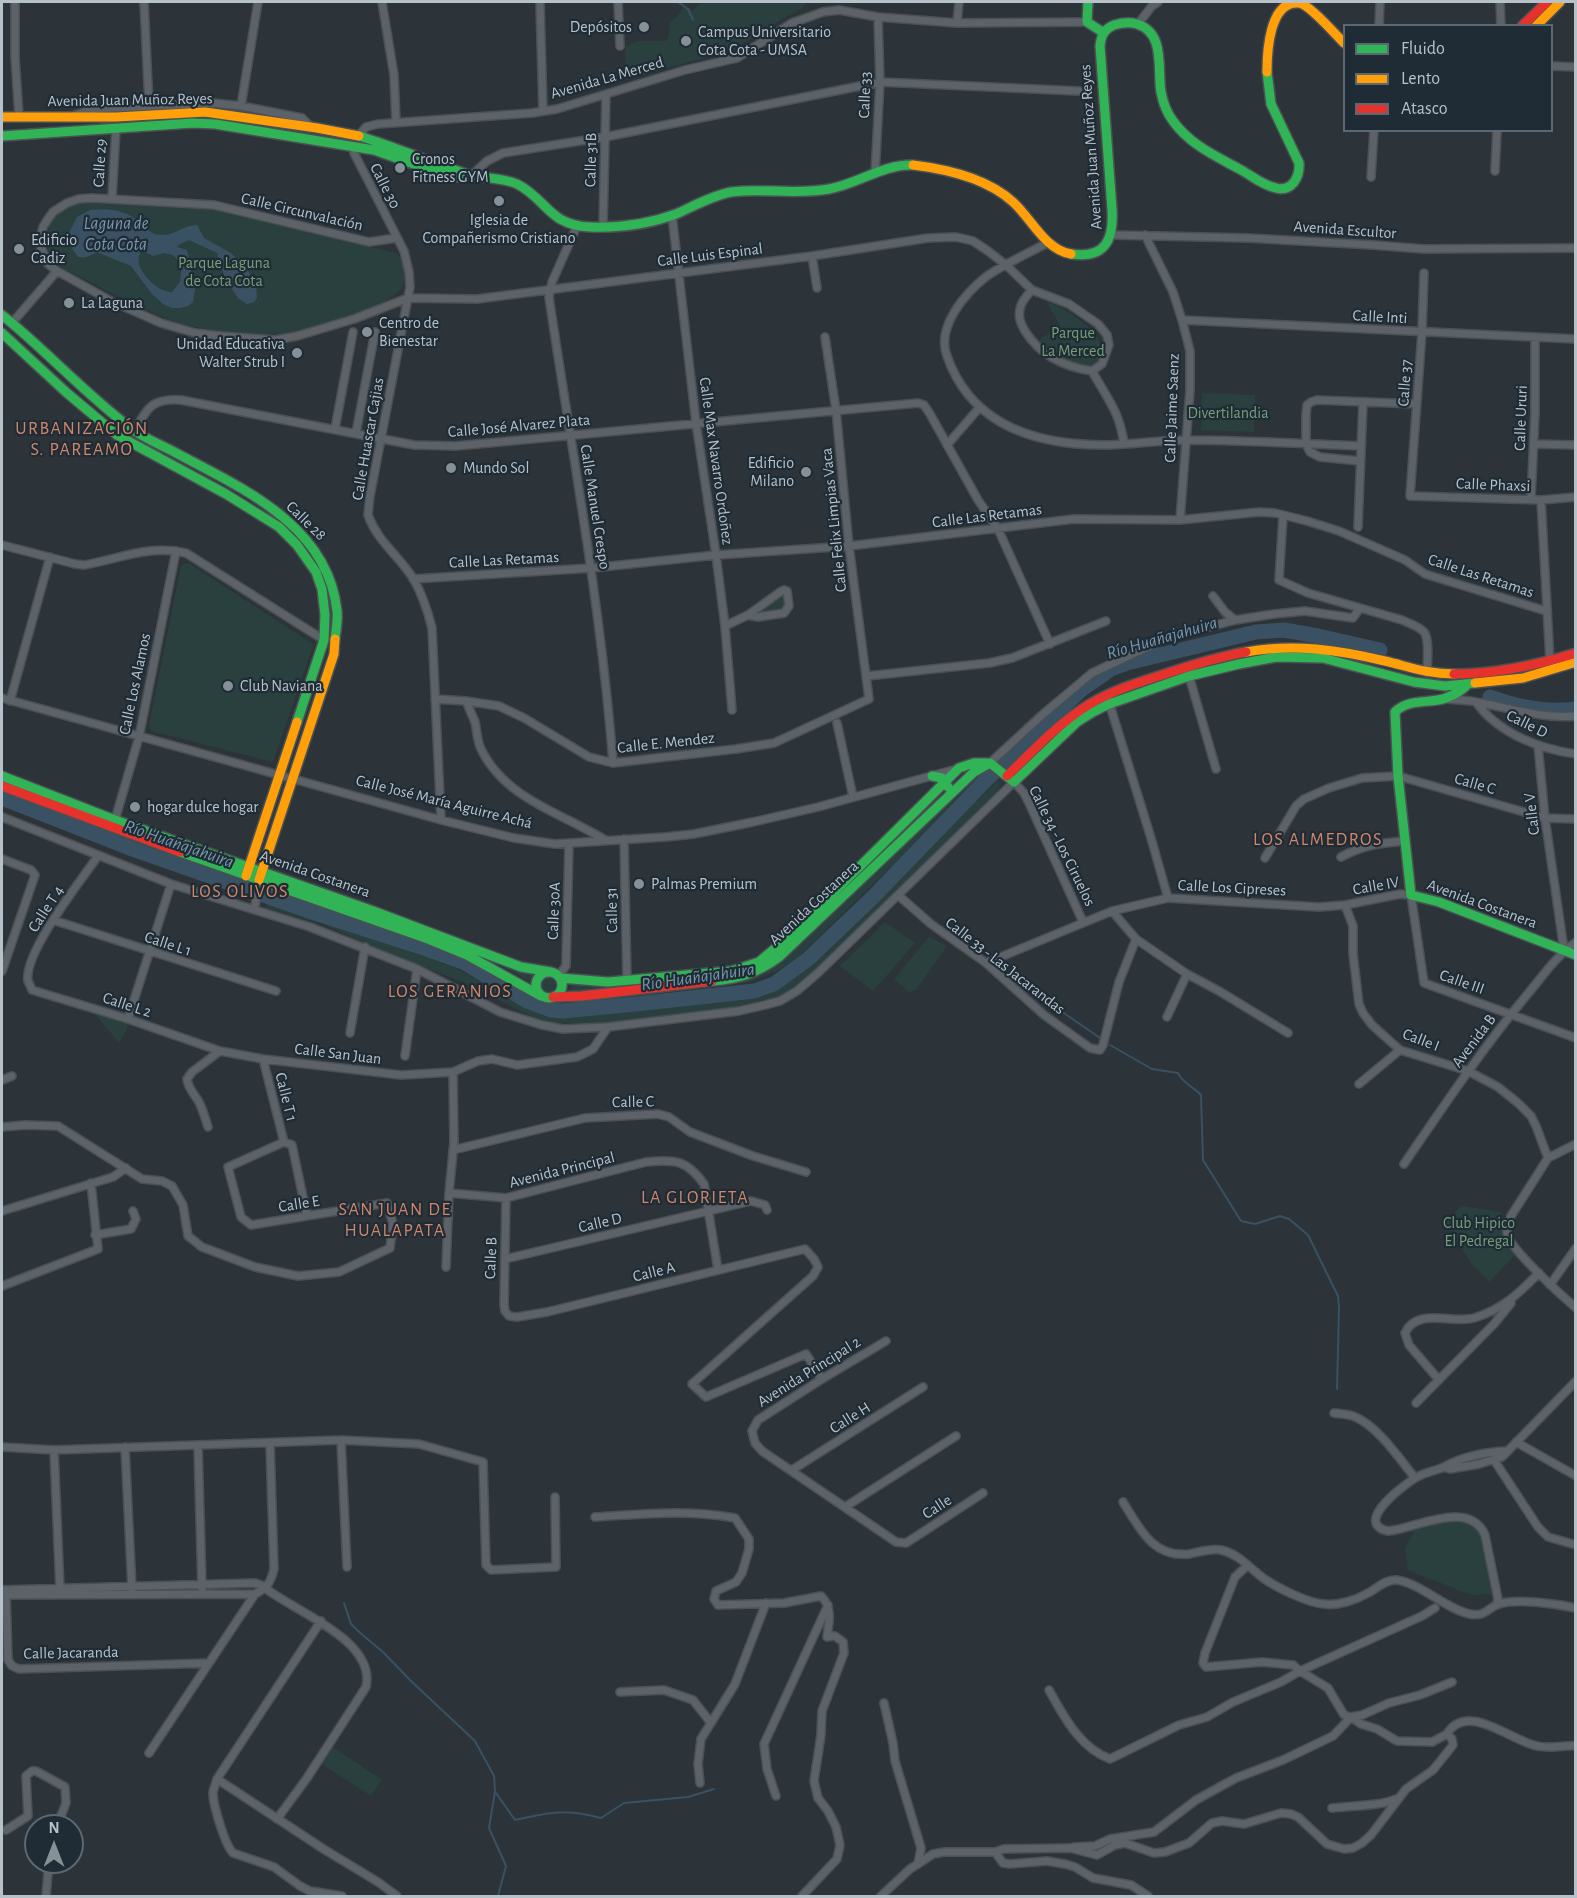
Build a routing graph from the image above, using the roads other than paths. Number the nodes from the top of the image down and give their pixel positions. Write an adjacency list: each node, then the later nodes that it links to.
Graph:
1 (15, 2): 33 (street)
2 (144, 2): 30 (street)
3 (258, 2): 31 (street)
4 (382, 2): 36 (street)
5 (540, 2): 32 (street)
6 (618, 2): 24 (street)
7 (959, 2): 16 (street)
8 (1088, 2): 15 (main road)
9 (1158, 2): 17 (street)
10 (1380, 2): 18 (street)
11 (1500, 2): 19 (street)
12 (1547, 2): 20 (main road)
13 (1560, 2): 21 (main road)
14 (878, 17): 16 (street, Avenida La Merced); 27 (street, Calle 33); 29 (street, Avenida La Merced)
15 (1087, 22): 16 (street, Avenida La Merced); 22 (main road)
16 (957, 23)
17 (1138, 24): 22 (main road); 23 (main road)
18 (1379, 24)
19 (1500, 24)
20 (1524, 24)
21 (1538, 24)
22 (1104, 33): 52 (main road, Avenida Juan Muñoz Reyes)
23 (1343, 42)
24 (620, 46)
25 (1553, 66): 26 (street)
26 (1575, 67)
27 (880, 82): 28 (street); 42 (street); 46 (street, Calle 33)
28 (1079, 91)
29 (606, 95): 32 (street, Avenida La Merced); 42 (street, Calle 31B)
30 (148, 105): 31 (street); 34 (street)
31 (241, 106): 37 (street)
32 (543, 111): 36 (street, Avenida La Merced)
33 (19, 116): 34 (main road, Avenida Juan Muñoz Reyes); 35 (main road, Avenida Juan Muñoz Reyes)
34 (70, 116): 37 (main road, Avenida Juan Muñoz Reyes)
35 (2, 117)
36 (396, 122): 43 (street, Avenida La Merced)
37 (312, 127): 43 (main road, Avenida Juan Muñoz Reyes)
38 (116, 129): 41 (main road, Avenida Juan Muñoz Reyes); 43 (main road, Avenida Juan Muñoz Reyes); 48 (street, Calle 29)
39 (1374, 132): 47 (street)
40 (1497, 132): 44 (street)
41 (2, 136)
42 (605, 136): 45 (street); 51 (street, Calle 31B)
43 (356, 142): 45 (main road, Avenida Juan Muñoz Reyes); 54 (street, Calle 30)
44 (1495, 171)
45 (470, 174): 50 (main road, Avenida Juan Muñoz Reyes)
46 (875, 174): 49 (main road, Avenida Juan Muñoz Reyes); 55 (main road, Avenida Juan Muñoz Reyes)
47 (1371, 177)
48 (112, 198): 54 (street, Calle Circunvalación); 59 (street, Calle Circunvalación)
49 (672, 215): 51 (main road, Avenida Juan Muñoz Reyes); 60 (street, Calle Max Navarro Ordoñez)
50 (577, 226): 51 (main road, Avenida Juan Muñoz Reyes); 62 (street, Calle Manuel Crespo)
51 (603, 226)
52 (1112, 235): 53 (street, Avenida Escultor); 55 (main road, Avenida Juan Muñoz Reyes)
53 (1145, 235): 56 (street, Avenida Escultor); 67 (street, Calle Jaime Saenz)
54 (396, 238): 65 (street)
55 (1047, 243): 58 (street)
56 (1575, 248)
57 (812, 256): 58 (street, Calle Luis Espinal); 60 (street, Calle Luis Espinal); 63 (street)
58 (1006, 265): 64 (street, Calle Luis Espinal); 79 (street)
59 (57, 271): 65 (street, Calle Circunvalación); 68 (street)
60 (679, 272): 62 (street, Calle Luis Espinal); 81 (street, Calle Max Navarro Ordoñez)
61 (1424, 273): 71 (street, Calle 37)
62 (551, 288): 65 (street, Calle Luis Espinal); 85 (street, Calle Manuel Crespo)
63 (817, 288)
64 (1032, 290): 76 (street); 76 (street)
65 (408, 298): 86 (street, Calle Huascar Cajias)
66 (2, 315): 68 (main road, Calle 28)
67 (1182, 320): 71 (street, Calle Inti); 87 (street, Calle Jaime Saenz)
68 (12, 323): 83 (main road, Calle 28)
69 (353, 332): 82 (street)
70 (375, 332): 84 (street)
71 (1422, 332): 74 (street, Calle Inti); 78 (street, Calle 37)
72 (2, 333): 88 (main road, Calle 28)
73 (825, 337): 80 (street, Calle Felix Limpias Vaca)
74 (1535, 338): 75 (street, Calle Inti); 92 (street, Calle Ururi)
75 (1575, 339)
76 (1092, 371): 90 (street)
77 (1364, 402): 78 (street); 91 (street); 94 (street)
78 (1417, 404): 98 (street, Calle 37)
79 (979, 408): 89 (street); 90 (street)
80 (836, 410): 81 (street, Calle José Alvarez Plata); 89 (street, Calle José Alvarez Plata); 109 (street, Calle Felix Limpias Vaca)
81 (696, 423): 85 (street, Calle José Alvarez Plata); 111 (street, Calle Max Navarro Ordoñez)
82 (335, 429): 83 (street, Calle José Alvarez Plata); 84 (street, Calle José Alvarez Plata)
83 (135, 431): 88 (main road); 96 (main road, Calle 28)
84 (356, 432): 86 (street, Calle José Alvarez Plata)
85 (570, 435): 86 (street, Calle José Alvarez Plata); 113 (street, Calle Manuel Crespo)
86 (381, 438): 114 (street, Calle Huascar Cajias)
87 (1185, 440): 90 (street); 91 (street); 103 (street, Calle Jaime Saenz)
88 (129, 442): 97 (main road, Calle 28)
89 (947, 444): 105 (street)
90 (1124, 444)
91 (1306, 444): 94 (street); 95 (street)
92 (1534, 444): 93 (street); 100 (street, Calle Ururi)
93 (1575, 445)
94 (1360, 446): 95 (street)
95 (1360, 461): 104 (street)
96 (232, 484): 97 (main road); 106 (main road, Calle 28)
97 (226, 494): 108 (main road, Calle 28)
98 (1410, 496): 100 (street, Calle Phaxsi)
99 (1575, 497): 101 (street, Calle Phaxsi)
100 (1531, 499): 101 (street, Calle Phaxsi)
101 (1541, 500): 117 (street)
102 (1283, 516): 103 (street, Calle Las Retamas); 116 (street); 117 (street, Calle Las Retamas)
103 (1180, 520): 105 (street, Calle Las Retamas)
104 (1358, 527)
105 (998, 529): 109 (street, Calle Las Retamas); 124 (street)
106 (305, 537): 108 (main road); 123 (main road, Calle 28)
107 (2, 544): 112 (street)
108 (297, 545): 122 (main road, Calle 28)
109 (849, 546): 111 (street, Calle Las Retamas); 129 (street, Calle Felix Limpias Vaca)
110 (176, 551): 112 (street); 122 (street); 148 (street, Calle Los Alamos)
111 (716, 555): 113 (street, Calle Las Retamas); 121 (street, Calle Max Navarro Ordoñez)
112 (50, 557): 141 (street)
113 (592, 568): 114 (street, Calle Las Retamas); 151 (street, Calle Manuel Crespo)
114 (413, 579): 138 (street, Calle Huascar Cajias)
115 (1213, 596): 119 (street)
116 (1360, 608): 119 (street); 128 (street)
117 (1546, 611): 126 (street)
118 (748, 615): 118 (street); 121 (street)
119 (1235, 620): 154 (street)
120 (1106, 621): 124 (street)
121 (725, 626): 145 (street, Calle Max Navarro Ordoñez)
122 (324, 640): 123 (main road); 134 (main road, Calle 28)
123 (336, 642): 136 (main road, Calle 28)
124 (1050, 644): 129 (street)
125 (1575, 653): 126 (main road, Avenida Costanera)
126 (1550, 661): 128 (main road, Avenida Costanera); 131 (main road)
127 (1575, 662): 131 (main road, Avenida Costanera)
128 (1427, 673): 132 (main road); 140 (main road, Avenida Costanera)
129 (867, 676): 139 (street, Calle Felix Limpias Vaca)
130 (1189, 676): 132 (main road, Avenida Costanera); 140 (main road, Avenida Costanera); 153 (street)
131 (1523, 678): 133 (main road, Avenida Costanera)
132 (1431, 685): 133 (main road, Avenida Costanera); 144 (main road)
133 (1467, 685): 137 (main road, Avenida Costanera)
134 (307, 694): 136 (main road); 155 (main road, Calle 28)
135 (2, 698): 141 (street, Calle José María Aguirre Achá)
136 (318, 698): 159 (main road, Calle 28)
137 (1445, 698): 143 (street); 144 (main road, Avenida Costanera)
138 (435, 699): 142 (street, Calle E. Mendez); 167 (street, Calle Huascar Cajias)
139 (869, 699): 151 (street, Calle E. Mendez)
140 (1108, 699): 154 (main road, Avenida Costanera); 182 (street)
141 (10, 701): 148 (street, Calle José María Aguirre Achá)
142 (466, 701): 151 (street, Calle E. Mendez); 170 (street)
143 (1476, 702): 146 (street); 149 (street, Calle D)
144 (1422, 703): 158 (main road, Avenida Costanera)
145 (732, 710)
146 (1575, 716)
147 (837, 723): 163 (street)
148 (139, 737): 155 (street, Calle José María Aguirre Achá); 168 (street, Calle Los Alamos)
149 (1538, 746): 150 (street, Calle D); 165 (street, Calle V)
150 (1575, 754)
151 (613, 763)
152 (959, 768): 154 (main road, Calle José María Aguirre Achá); 157 (street, Calle José María Aguirre Achá); 160 (main road, Avenida Costanera)
153 (1216, 770)
154 (1002, 772): 162 (main road, Avenida Costanera); 180 (street); 187 (street, Calle 34 - Los Ciruelos)
155 (279, 775): 159 (street, Calle José María Aguirre Achá); 177 (main road, Calle 28)
156 (2, 776): 168 (main road, Avenida Costanera)
157 (932, 776): 160 (main road); 163 (street, Calle José María Aguirre Achá)
158 (1398, 776): 165 (street, Calle C); 171 (main road, Avenida Costanera); 175 (street)
159 (292, 778): 167 (street, Calle José María Aguirre Achá); 178 (main road, Calle 28)
160 (946, 781): 162 (main road); 199 (main road, Avenida Costanera)
161 (2, 786): 168 (main road, Avenida Costanera)
162 (950, 795): 203 (main road, Avenida Costanera)
163 (853, 797): 169 (street, Calle José María Aguirre Achá)
164 (2, 817): 173 (street)
165 (1545, 818): 166 (street, Calle C); 191 (street, Calle V)
166 (1575, 819)
167 (441, 820): 172 (street, Calle José María Aguirre Achá)
168 (113, 824): 177 (main road, Avenida Costanera)
169 (624, 839): 170 (street, Calle José María Aguirre Achá); 199 (street, Calle 31)
170 (606, 840): 172 (street, Calle José María Aguirre Achá)
171 (1405, 841): 174 (street); 181 (main road, Avenida Costanera)
172 (569, 844): 198 (street, Calle 30A)
173 (98, 856): 179 (street); 186 (street, Calle T 4)
174 (1341, 857)
175 (1265, 858)
176 (2, 859): 196 (street)
177 (248, 871): 178 (main road, Avenida Costanera)
178 (260, 878): 184 (street, Calle 28); 198 (main road, Avenida Costanera); 202 (main road, Avenida Costanera)
179 (171, 884): 184 (street); 192 (street)
180 (898, 895): 194 (street, Calle 33 - Las Jacarandas); 207 (street)
181 (1411, 895): 183 (street, Calle IV); 191 (main road, Avenida Costanera); 204 (street, Calle III)
182 (1168, 898): 183 (street, Calle Los Cipreses); 185 (street, Calle Los Cipreses)
183 (1345, 905): 211 (street, Calle I)
184 (254, 909): 190 (street)
185 (1113, 911): 187 (street, Calle Los Cipreses); 188 (street)
186 (53, 920): 192 (street, Calle L 1); 200 (street, Calle T 4)
187 (1083, 922): 194 (street, Calle Los Cipreses)
188 (1136, 939): 194 (street, Calle 33 - Las Jacarandas); 197 (street)
189 (1575, 942): 191 (street, Avenida B)
190 (364, 947): 195 (street); 208 (street)
191 (1564, 950): 193 (main road, Avenida Costanera); 204 (street, Avenida B)
192 (149, 952): 201 (street, Calle L 1); 206 (street)
193 (1575, 955)
194 (986, 963)
195 (417, 969): 207 (street); 213 (street)
196 (2, 971)
197 (1187, 974): 205 (street); 209 (street)
198 (556, 975): 199 (main road, Avenida Costanera); 202 (main road); 203 (main road)
199 (627, 980)
200 (28, 982): 206 (street, Calle L 2)
201 (276, 992)
202 (542, 996): 203 (main road)
203 (553, 998)
204 (1512, 1013): 210 (street, Calle III); 215 (street, Avenida B)
205 (1167, 1017)
206 (128, 1019): 212 (street, Calle L 2)
207 (608, 1027): 216 (street, Calle San Juan)
208 (350, 1033)
209 (1288, 1033)
210 (1575, 1038)
211 (1401, 1050): 215 (street, Calle I); 219 (street)
212 (220, 1051): 214 (street, Calle San Juan); 221 (street)
213 (405, 1056)
214 (263, 1059): 216 (street, Calle San Juan); 222 (street, Calle T 1)
215 (1468, 1071): 225 (street, Calle I); 226 (street, Avenida B)
216 (453, 1072): 224 (street)
217 (12, 1076): 218 (street)
218 (2, 1080)
219 (1359, 1084)
220 (2, 1127): 227 (street)
221 (208, 1127)
222 (284, 1142): 236 (street, Calle T 1); 236 (street, Calle E)
223 (1575, 1144): 225 (street)
224 (453, 1150): 228 (street, Calle C); 230 (street)
225 (1548, 1158): 242 (street)
226 (1404, 1164)
227 (126, 1168): 229 (street); 236 (street, Calle E)
228 (806, 1172)
229 (91, 1183): 233 (street); 237 (street)
230 (449, 1192): 231 (street, Avenida Principal); 240 (street)
231 (507, 1198): 235 (street, Avenida Principal); 239 (street, Calle B)
232 (767, 1210): 235 (street, Calle D)
233 (2, 1211)
234 (133, 1211): 237 (street)
235 (708, 1212): 239 (street, Calle D); 241 (street, Avenida Principal)
236 (307, 1216)
237 (96, 1235): 244 (street)
238 (1575, 1248): 243 (street)
239 (505, 1259): 247 (street, Calle B)
240 (446, 1267)
241 (718, 1270): 247 (street, Calle A); 249 (street, Calle A)
242 (1539, 1273): 243 (street); 245 (street)
243 (1550, 1285): 246 (street)
244 (2, 1286)
245 (1513, 1299): 250 (street); 250 (street)
246 (1575, 1308)
247 (509, 1316)
248 (886, 1341): 249 (street, Avenida Principal 2)
249 (822, 1379): 266 (street, Avenida Principal 2)
250 (1439, 1380): 253 (street)
251 (1575, 1381): 257 (street)
252 (923, 1388): 266 (street, Calle H)
253 (1416, 1403)
254 (1334, 1413): 268 (street)
255 (956, 1436): 272 (street)
256 (341, 1440): 258 (street); 270 (street); 276 (street)
257 (1516, 1443): 263 (street); 267 (street)
258 (270, 1444): 259 (street); 278 (street)
259 (198, 1446): 261 (street); 277 (street)
260 (2, 1447): 262 (street)
261 (125, 1447): 262 (street); 279 (street)
262 (54, 1450): 280 (street)
263 (1507, 1451): 264 (street); 265 (street)
264 (1494, 1460): 265 (street); 274 (street)
265 (1444, 1467): 268 (street)
266 (792, 1470): 272 (street)
267 (1575, 1476)
268 (1415, 1478): 285 (street)
269 (983, 1493): 272 (street, Calle)
270 (555, 1497)
271 (1123, 1502): 275 (street)
272 (845, 1507)
273 (595, 1517): 284 (street)
274 (1575, 1545)
275 (1248, 1565): 285 (street); 291 (street)
276 (347, 1567)
277 (202, 1584): 278 (street); 279 (street); 282 (street)
278 (265, 1589): 283 (street); 289 (street)
279 (132, 1590): 280 (street); 282 (street)
280 (60, 1592): 281 (street)
281 (4, 1593): 290 (street, Calle Jacaranda)
282 (203, 1593): 283 (street)
283 (255, 1594): 290 (street)
284 (766, 1603): 286 (street); 297 (street)
285 (1497, 1604): 288 (street)
286 (828, 1605): 303 (street); 318 (street)
287 (1435, 1608): 291 (street)
288 (1575, 1608)
289 (321, 1621): 301 (street); 309 (street)
290 (209, 1663): 300 (street)
291 (1300, 1671): 293 (street); 296 (street)
292 (1452, 1682): 296 (street)
293 (1049, 1690)
294 (620, 1692): 297 (street)
295 (884, 1703): 313 (street)
296 (1351, 1717): 298 (street); 311 (street)
297 (711, 1723): 302 (street)
298 (1448, 1734): 299 (street); 304 (street)
299 (1575, 1746)
300 (149, 1753)
301 (217, 1779): 309 (street); 316 (street)
302 (700, 1783)
303 (776, 1796)
304 (1399, 1798): 305 (street); 311 (street)
305 (1332, 1808)
306 (28, 1814): 307 (street)
307 (62, 1814)
308 (24, 1819): 310 (street)
309 (277, 1819): 317 (street)
310 (6, 1830)
311 (1070, 1848): 312 (street)
312 (995, 1852): 313 (street); 320 (street)
313 (918, 1864): 319 (street)
314 (48, 1874): 315 (street)
315 (46, 1896)
316 (342, 1896)
317 (397, 1896)
318 (802, 1896)
319 (881, 1896)
320 (1148, 1896)

